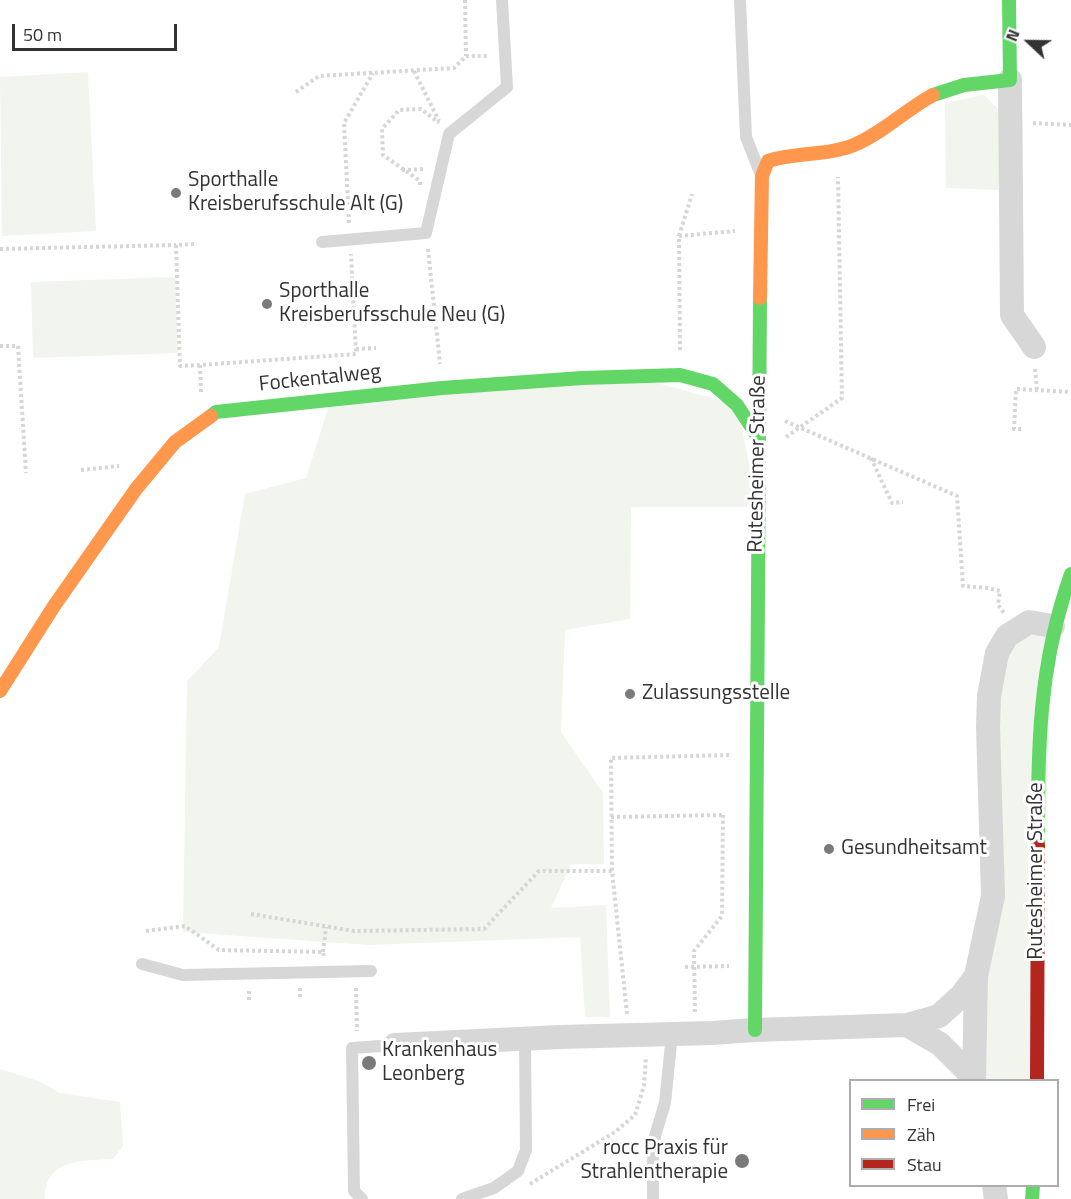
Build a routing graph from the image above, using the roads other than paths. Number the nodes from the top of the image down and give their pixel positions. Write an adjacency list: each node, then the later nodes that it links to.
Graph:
1 (502, 0): 6 (lane)
2 (740, 0): 5 (lane)
3 (1009, 0): 4 (street)
4 (1010, 81): 5 (street); 7 (street)
5 (762, 176): 8 (street, Rutesheimer Straße)
6 (322, 242)
7 (1034, 347)
8 (758, 437): 11 (street, Fockentalweg); 16 (street, Rutesheimer Straße)
9 (1071, 574): 10 (street, Rutesheimer Straße)
10 (1053, 626): 14 (street, Rutesheimer Straße); 21 (street, Rutesheimer Straße)
11 (0, 691)
12 (142, 964): 13 (lane)
13 (371, 971)
14 (976, 976): 15 (street, Rutesheimer Straße); 20 (street, Rutesheimer Straße)
15 (907, 1025): 16 (street, Rutesheimer Straße); 20 (street, Rutesheimer Straße)
16 (755, 1030): 17 (street, Rutesheimer Straße)
17 (672, 1034): 18 (street, Rutesheimer Straße); 24 (lane)
18 (525, 1039): 19 (street, Rutesheimer Straße); 23 (lane)
19 (395, 1046): 22 (lane, Rutesheimer Straße)
20 (973, 1079)
21 (1037, 1079)
22 (362, 1199)
23 (462, 1199)
24 (653, 1199)

